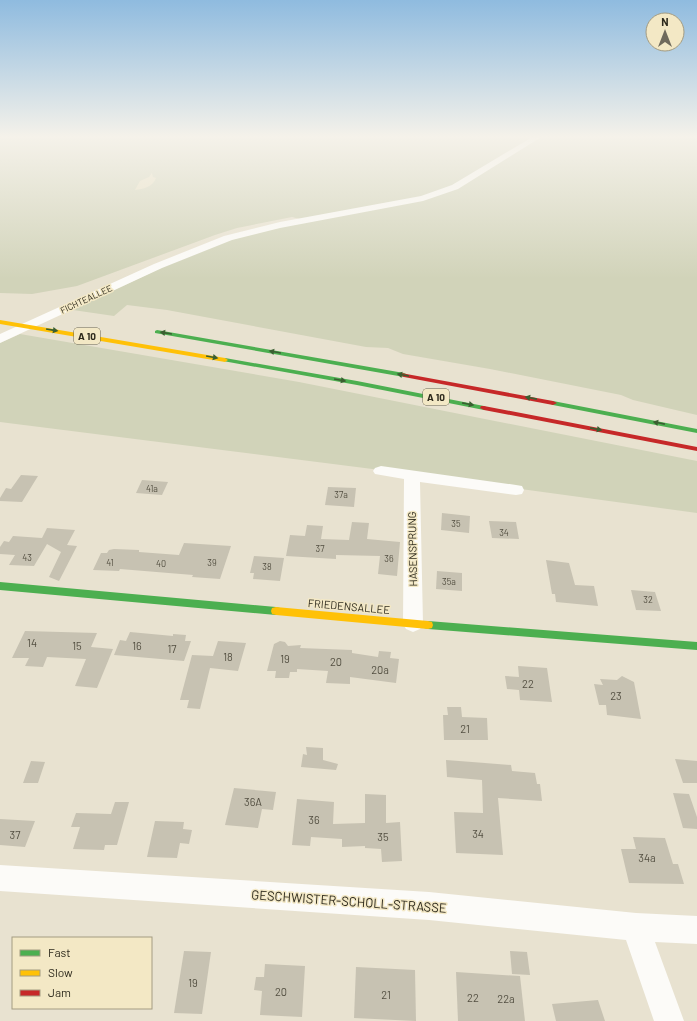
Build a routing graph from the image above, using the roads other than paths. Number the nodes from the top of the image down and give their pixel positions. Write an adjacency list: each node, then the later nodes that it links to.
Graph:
1 (461, 184): 6 (street, FICHTEALLEE)
2 (36, 313): 3 (main road, A 10)
3 (66, 317)
4 (0, 322): 8 (main road, A 10, one-way to 8)
5 (151, 331): 7 (main road, A 10, one-way to 5)
6 (0, 339)
7 (697, 430)
8 (697, 450)
9 (381, 471): 10 (street)
10 (412, 475): 11 (street); 13 (street, HASENSPRUNG)
11 (516, 490)
12 (0, 586): 13 (main road, FRIEDENSALLEE)
13 (413, 624): 14 (main road, FRIEDENSALLEE)
14 (697, 646)
15 (0, 878): 16 (street, GESCHWISTER-SCHOLL-STRASSE)
16 (636, 927): 17 (street, GESCHWISTER-SCHOLL-STRASSE); 18 (street)
17 (697, 930)
18 (669, 1021)

